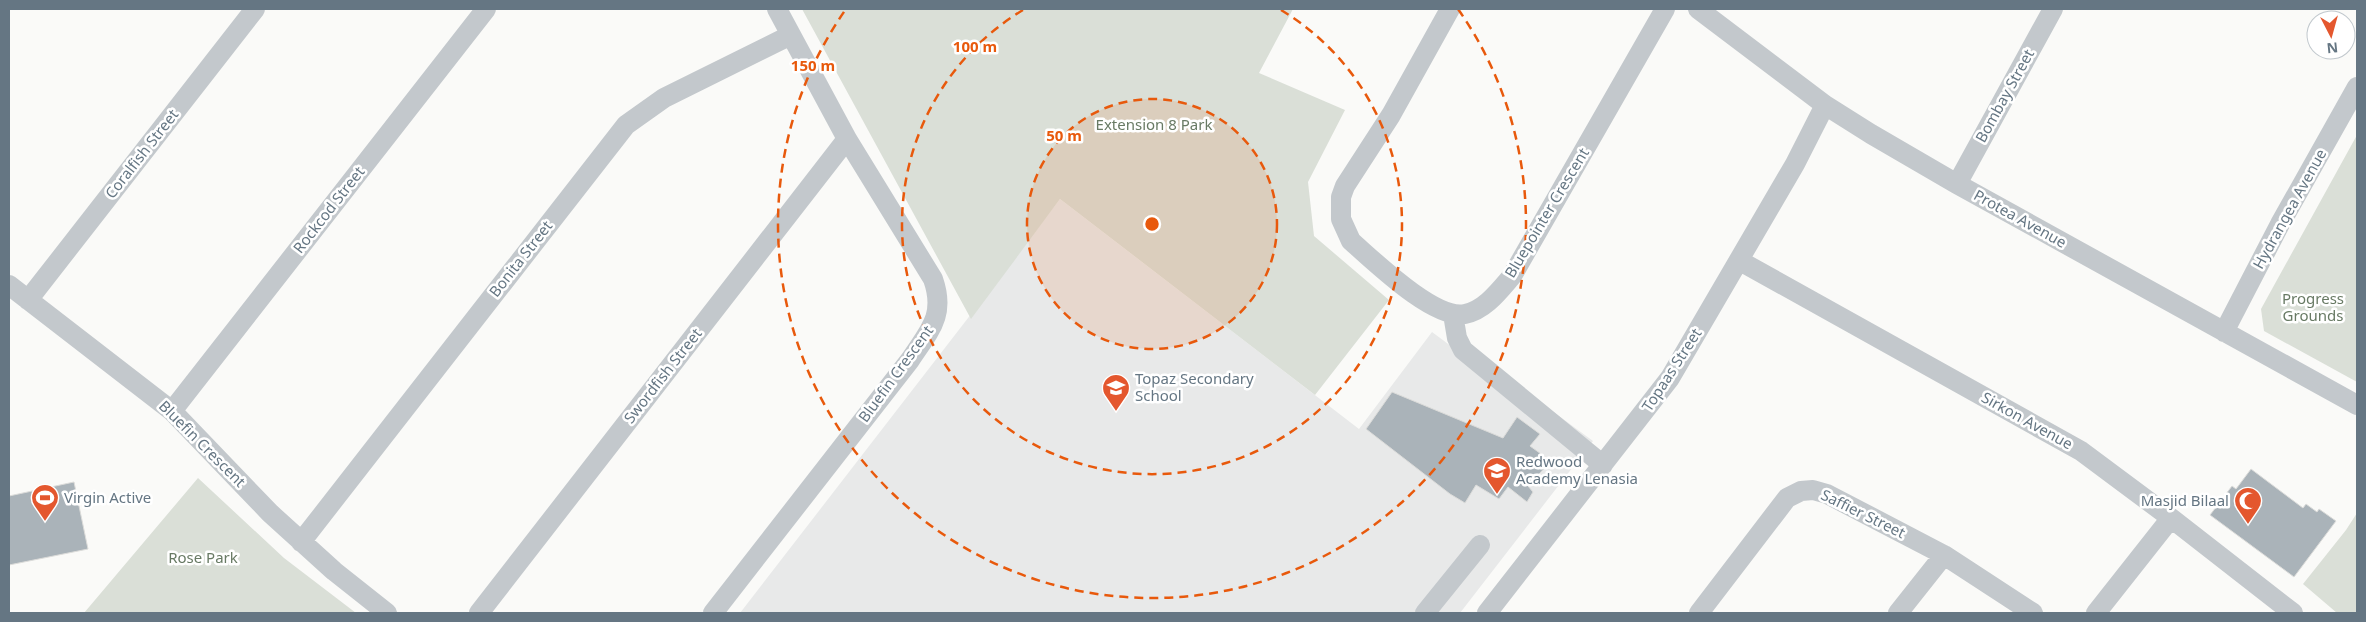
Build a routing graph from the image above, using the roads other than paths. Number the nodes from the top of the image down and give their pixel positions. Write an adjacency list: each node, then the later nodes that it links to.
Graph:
1 (255, 9): 15 (street, Coralfish Street)
2 (486, 9): 19 (street, Rockcod Street)
3 (777, 9): 8 (street, Bluefin Crescent)
4 (1450, 9): 16 (street)
5 (1665, 9): 16 (street, Bluepointer Crescent)
6 (1698, 9): 10 (street, Protea Avenue)
7 (2054, 9): 12 (street, Bombay Street)
8 (791, 35): 11 (street, Bluefin Crescent); 22 (street, Bonita Street)
9 (2357, 87): 17 (street, Hydrangea Avenue)
10 (1825, 105): 12 (street, Protea Avenue); 13 (street, Topaas Street)
11 (847, 139): 26 (street, Swordfish Street); 27 (street, Bluefin Crescent)
12 (1957, 184): 17 (street, Protea Avenue)
13 (1740, 260): 20 (street, Topaas Street); 21 (street, Sirkon Avenue)
14 (9, 285): 15 (street, Bluefin Crescent)
15 (28, 300): 19 (street, Bluefin Crescent)
16 (1453, 314): 20 (street)
17 (2224, 332): 18 (street, Protea Avenue)
18 (2357, 404)
19 (172, 411): 22 (street, Bluefin Crescent)
20 (1603, 465): 29 (street, Topaas Street)
21 (2171, 518): 33 (street); 34 (street, Sirkon Avenue)
22 (301, 542): 25 (street, Bluefin Crescent)
23 (1480, 545): 28 (street)
24 (1944, 555): 30 (street, Saffier Street); 31 (street); 32 (street, Saffier Street)
25 (388, 613)
26 (479, 613)
27 (713, 613)
28 (1425, 613)
29 (1488, 613)
30 (1699, 613)
31 (1898, 613)
32 (2034, 613)
33 (2096, 613)
34 (2292, 613)

